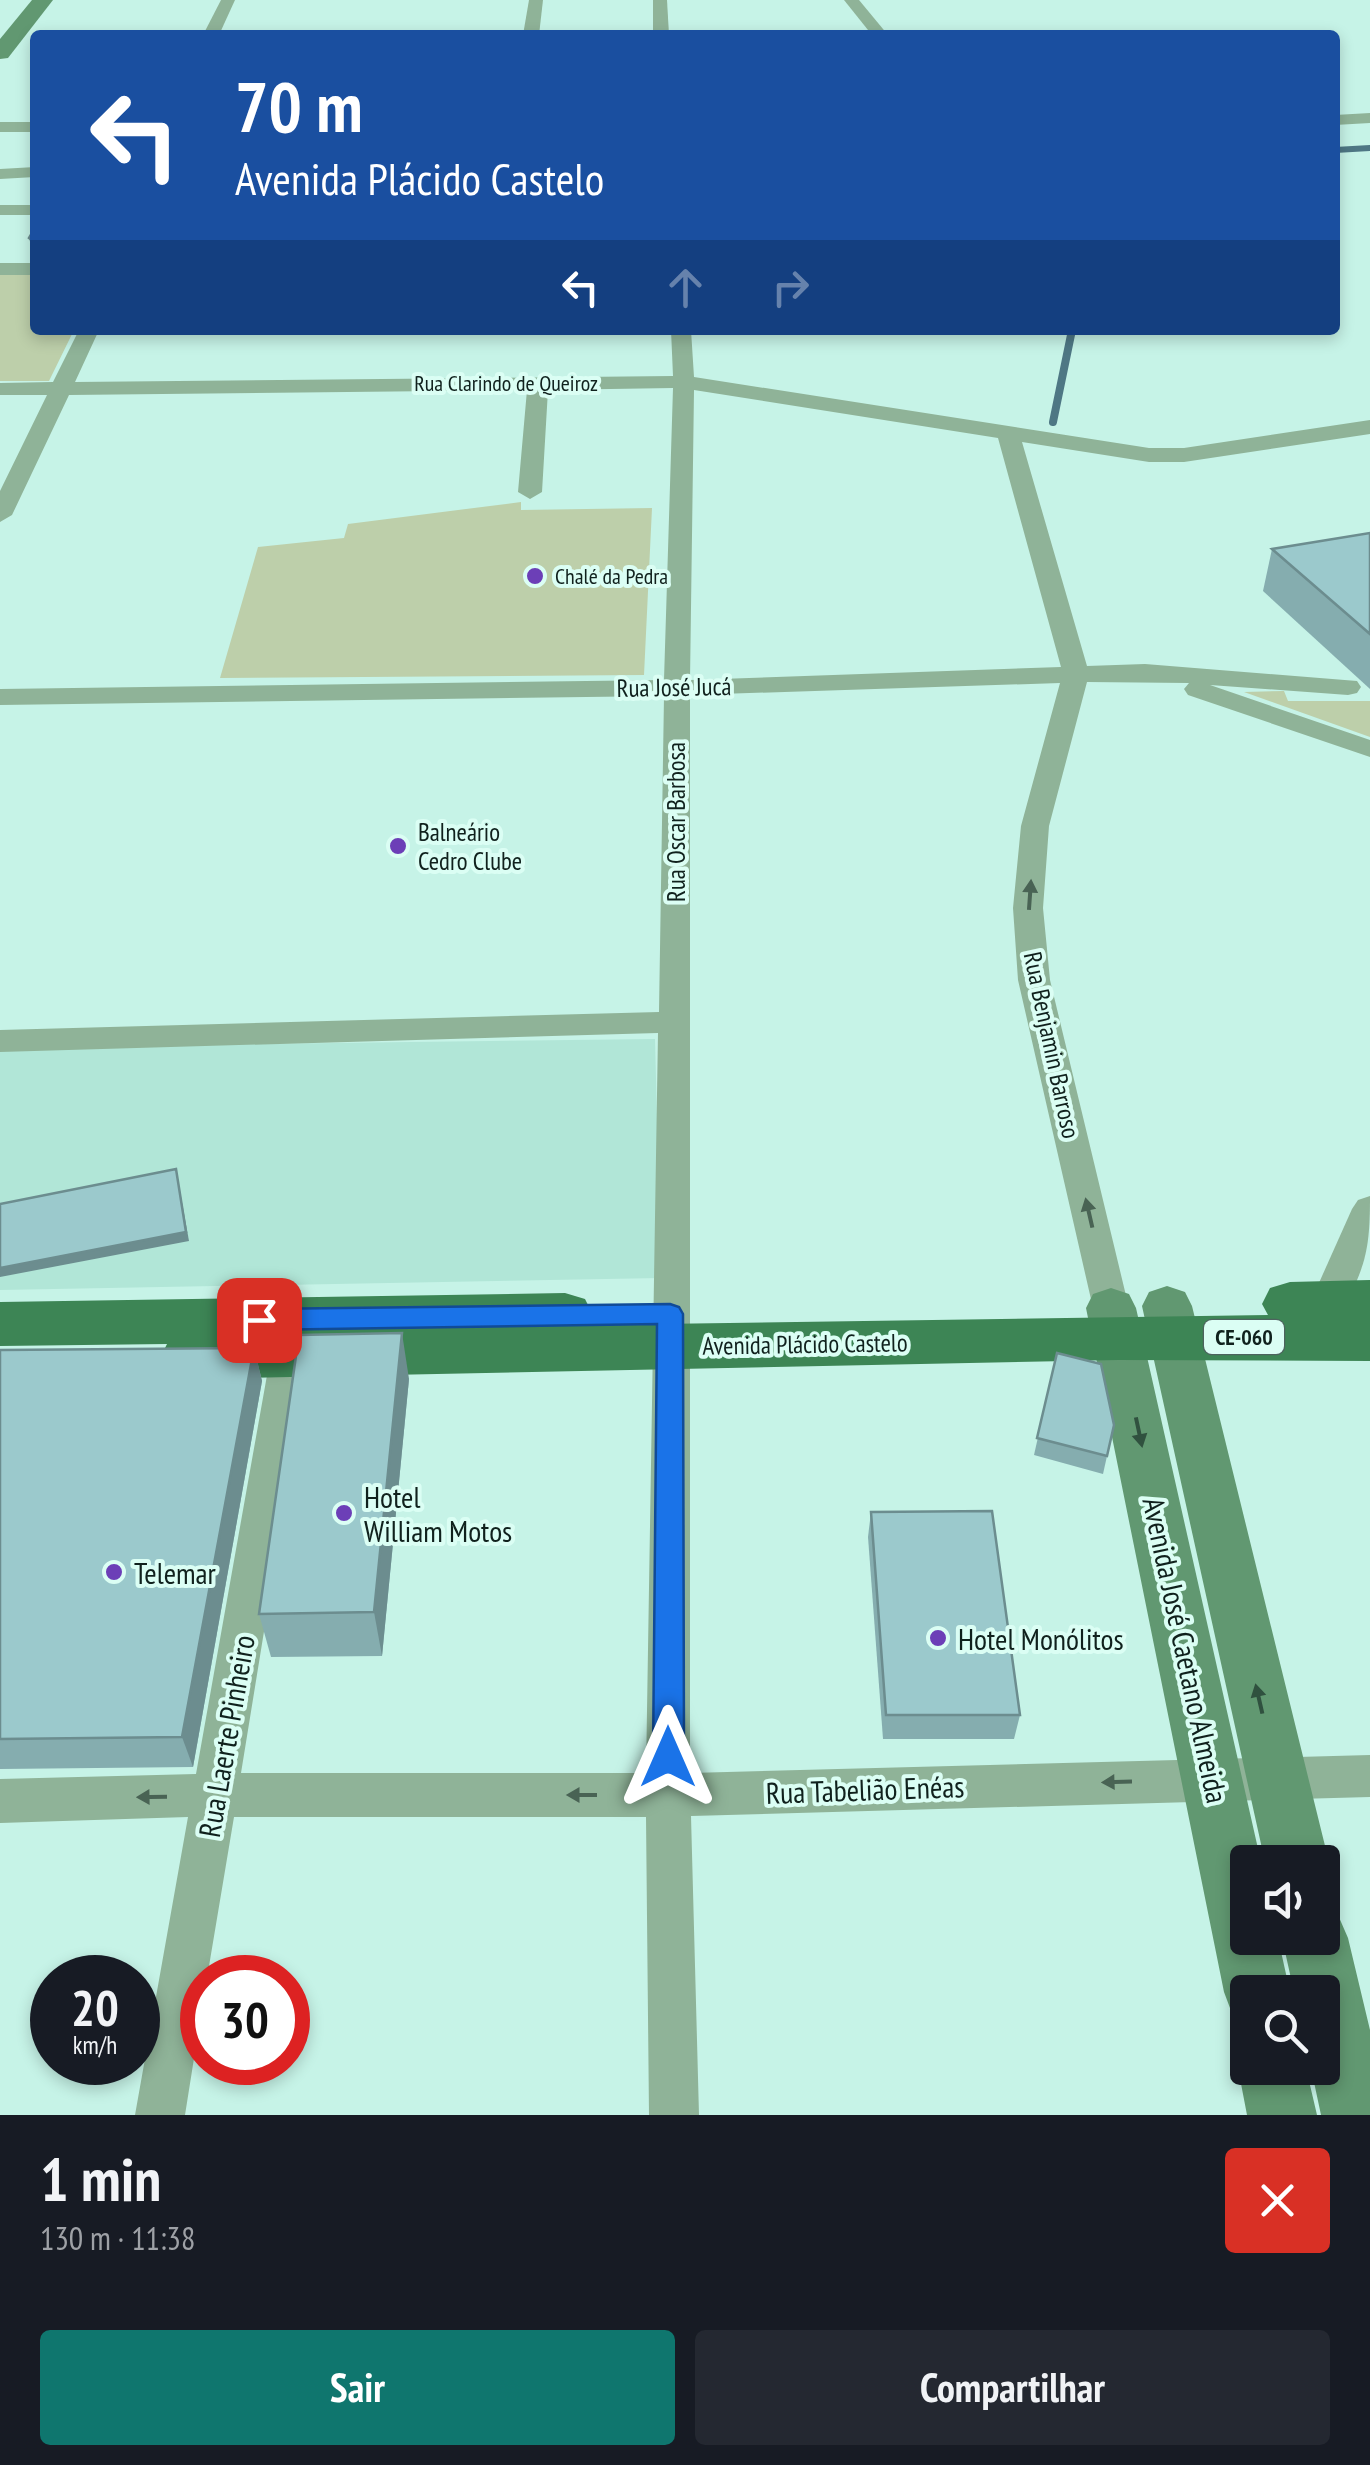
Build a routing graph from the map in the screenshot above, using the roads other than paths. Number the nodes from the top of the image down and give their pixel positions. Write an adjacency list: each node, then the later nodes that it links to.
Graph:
1 (43, 0): 10 (main road)
2 (228, 0): 6 (street)
3 (536, 0): 7 (street)
4 (660, 0): 8 (street)
5 (851, 0): 9 (street)
6 (213, 30)
7 (531, 30)
8 (661, 30)
9 (876, 30)
10 (0, 53)
11 (1370, 118): 12 (street)
12 (1340, 120)
13 (0, 127): 14 (street)
14 (30, 127)
15 (30, 172): 16 (street)
16 (0, 174)
17 (0, 210): 18 (street)
18 (30, 210)
19 (30, 269): 20 (street)
20 (0, 270)
21 (86, 335): 25 (street)
22 (681, 335): 24 (street, Rua Oscar Barbosa)
23 (538, 382): 24 (street, Rua Clarindo de Queiroz); 25 (street, Rua Clarindo de Queiroz); 29 (street)
24 (684, 382): 28 (street, Rua Clarindo de Queiroz); 33 (street, Rua Oscar Barbosa)
25 (60, 388): 26 (street, Rua Clarindo de Queiroz); 30 (street)
26 (0, 389)
27 (1370, 426): 28 (street, Rua Clarindo de Queiroz)
28 (1008, 433): 32 (street)
29 (530, 492)
30 (0, 515)
31 (1146, 672): 32 (street, Rua José Jucá); 34 (street, Rua José Jucá); 36 (street)
32 (1076, 673): 33 (street, Rua José Jucá); 41 (street, Rua Benjamin Barroso, one-way to 32)
33 (677, 688): 35 (street, Rua José Jucá); 37 (street, Rua Oscar Barbosa)
34 (1348, 688)
35 (0, 697)
36 (1370, 748)
37 (675, 1022): 38 (street); 43 (street, Rua Oscar Barbosa)
38 (0, 1041)
39 (1370, 1209): 40 (street)
40 (1356, 1314): 41 (main road, Avenida Plácido Castelo / CE-060)
41 (1143, 1322): 43 (main road, Avenida Plácido Castelo / CE-060); 47 (main road, one-way to 41); 48 (main road, Avenida José Caetano Almeida, one-way to 48)
42 (0, 1324): 44 (main road, Avenida Plácido Castelo / CE-060)
43 (671, 1330): 44 (main road, Avenida Plácido Castelo / CE-060); 49 (street, Rua Oscar Barbosa)
44 (292, 1338): 45 (main road, Avenida Plácido Castelo / CE-060); 50 (street, Rua Laerte Pinheiro)
45 (0, 1357)
46 (1370, 1776): 47 (street, Rua Tabelião Enéas)
47 (1278, 1778): 48 (street, Rua Tabelião Enéas); 52 (main road)
48 (1214, 1779): 49 (street, Rua Tabelião Enéas, one-way to 49); 54 (main road, Avenida José Caetano Almeida)
49 (668, 1794): 50 (street, Rua Tabelião Enéas, one-way to 50); 57 (street, Rua Oscar Barbosa)
50 (216, 1795): 51 (street, Rua Tabelião Enéas, one-way to 51); 56 (street, Rua Laerte Pinheiro)
51 (0, 1800)
52 (1293, 1845)
53 (1319, 1955): 59 (main road)
54 (1254, 1975)
55 (1276, 2085): 58 (main road)
56 (160, 2115)
57 (674, 2115)
58 (1282, 2115)
59 (1356, 2115)

